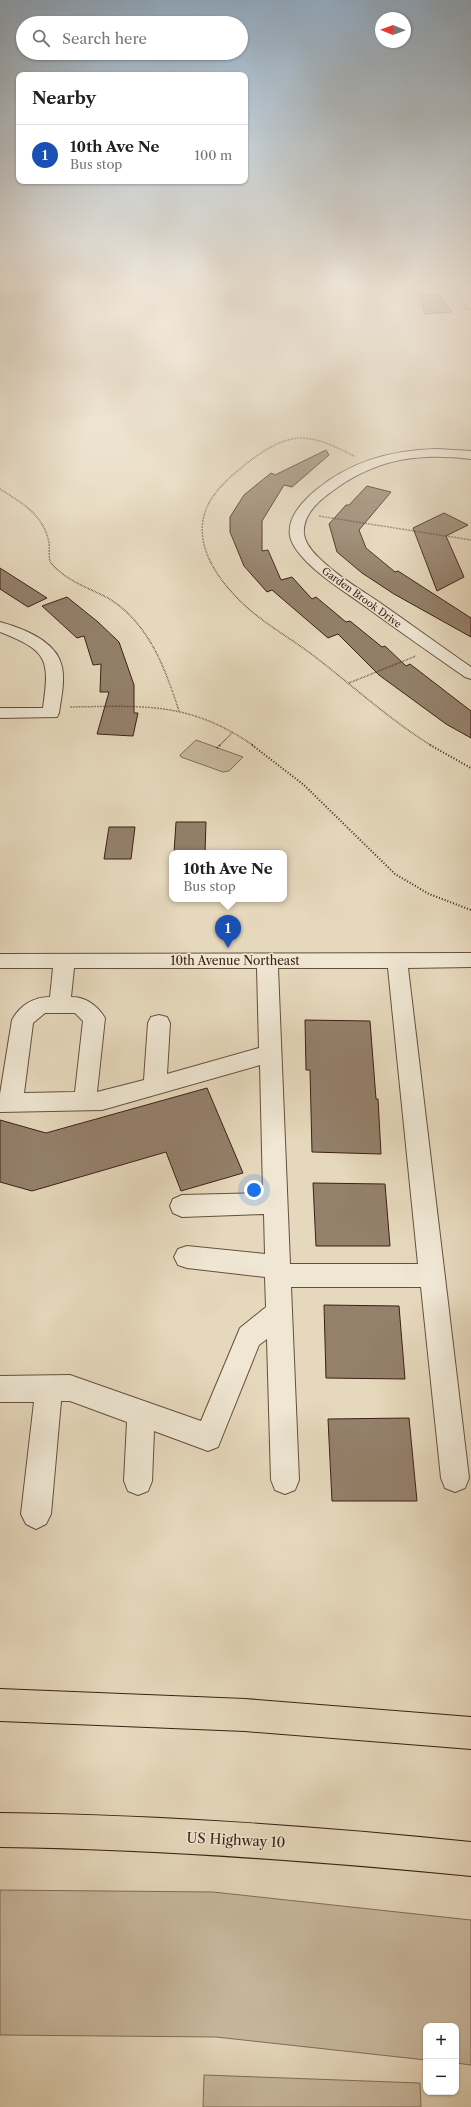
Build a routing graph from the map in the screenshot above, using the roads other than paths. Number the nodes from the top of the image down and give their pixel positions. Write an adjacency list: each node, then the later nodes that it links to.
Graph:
1 (471, 455): 3 (street, Garden Brook Drive)
2 (0, 627): 4 (street)
3 (471, 674)
4 (0, 713)
5 (397, 960): 6 (street, 10th Avenue Northeast); 8 (street, 10th Avenue Northeast); 20 (street)
6 (471, 960)
7 (0, 961): 9 (street, 10th Avenue Northeast)
8 (267, 961): 9 (street, 10th Avenue Northeast); 12 (street)
9 (64, 962): 10 (street)
10 (60, 1005): 14 (street); 15 (street)
11 (159, 1023): 13 (street)
12 (270, 1053): 13 (street); 16 (street)
13 (155, 1086): 14 (street)
14 (85, 1101): 15 (street)
15 (6, 1103)
16 (276, 1203): 17 (street); 19 (street)
17 (182, 1206)
18 (187, 1257): 19 (street)
19 (278, 1271): 20 (street); 21 (street)
20 (432, 1275): 25 (street)
21 (280, 1312): 24 (street); 26 (street)
22 (49, 1388): 23 (street); 24 (street); 28 (street)
23 (0, 1389)
24 (141, 1413): 27 (street)
25 (455, 1478)
26 (285, 1480)
27 (138, 1481)
28 (36, 1514)
29 (0, 1705): 30 (highway)
30 (471, 1733)
31 (0, 1830): 32 (highway, US Highway 10)
32 (471, 1859)

